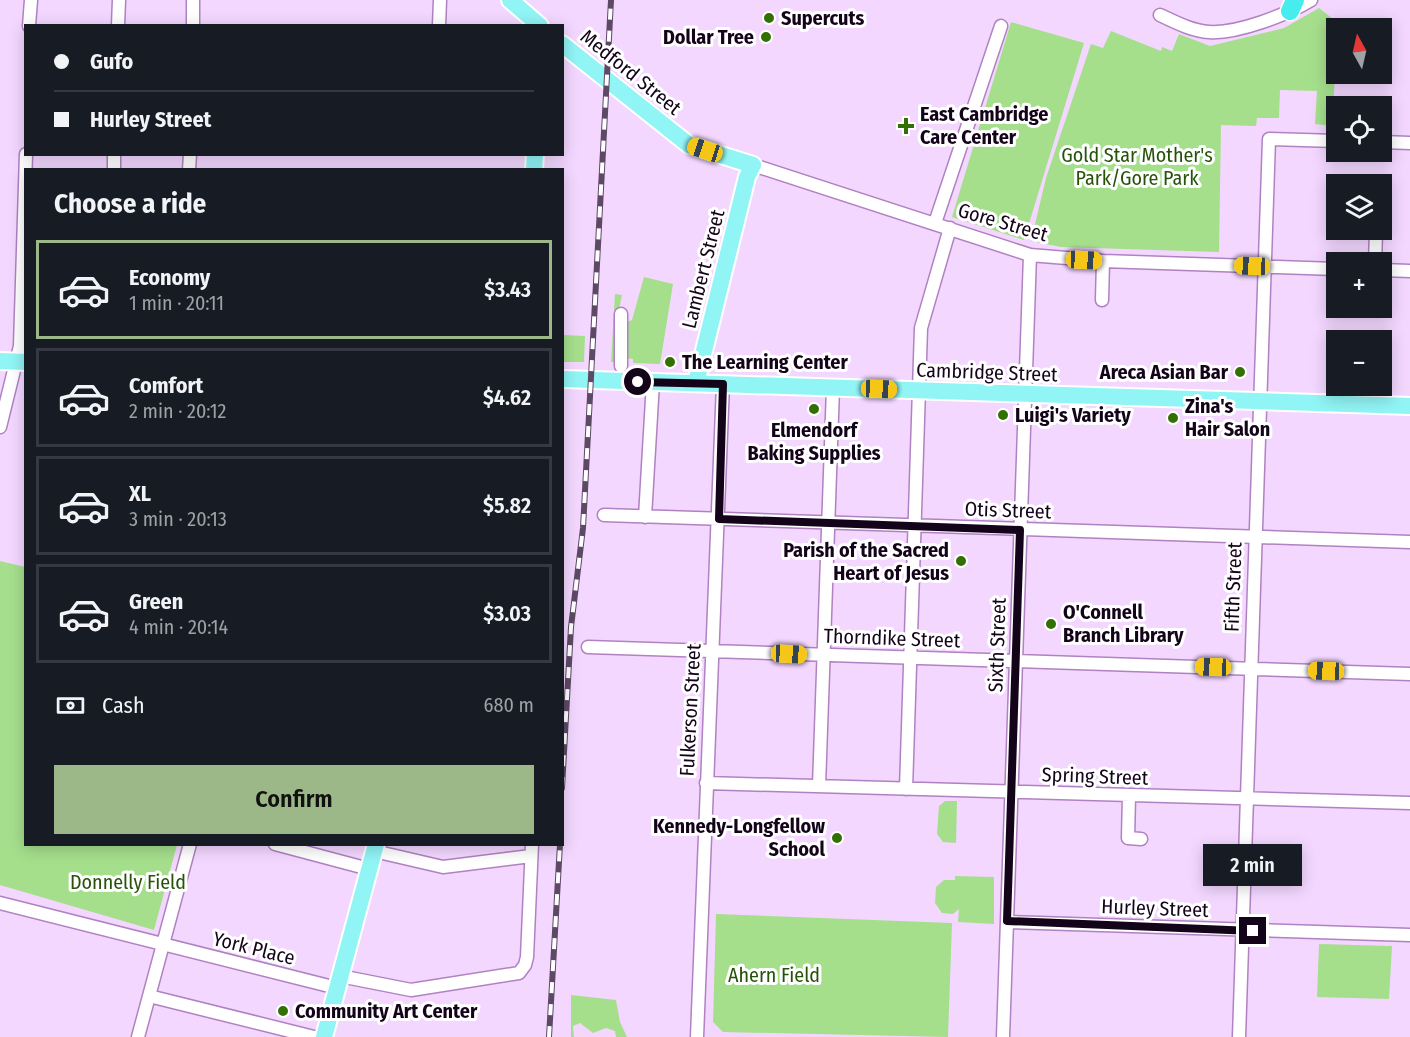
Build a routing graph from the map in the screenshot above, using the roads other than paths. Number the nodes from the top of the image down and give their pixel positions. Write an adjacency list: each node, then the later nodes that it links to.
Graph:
1 (31, 0): 9 (street)
2 (119, 0): 10 (street)
3 (193, 0): 11 (street)
4 (440, 0): 12 (street)
5 (510, 0): 13 (main road)
6 (1311, 0): 7 (street)
7 (1293, 6): 8 (street)
8 (1160, 15)
9 (29, 24)
10 (118, 24)
11 (193, 24)
12 (439, 24)
13 (538, 24)
14 (1001, 26): 21 (street)
15 (565, 50): 16 (main road, Medford Street)
16 (674, 133): 20 (main road, Gore Street)
17 (1326, 141): 26 (street, Fifth Street)
18 (1392, 142): 19 (street)
19 (1410, 143)
20 (753, 165): 21 (street, Gore Street); 37 (main road, Lambert Street)
21 (935, 223): 23 (street, Gore Street)
22 (24, 224): 33 (street)
23 (950, 228): 24 (street, Gore Street); 40 (street)
24 (1030, 255): 25 (street, Gore Street); 41 (street, Sixth Street)
25 (1103, 261): 26 (street, Gore Street); 30 (street)
26 (1263, 267): 27 (street, Gore Street); 42 (street, Fifth Street)
27 (1326, 269)
28 (1392, 270): 29 (street)
29 (1410, 271)
30 (1102, 300)
31 (621, 314): 34 (street)
32 (0, 361): 33 (main road)
33 (21, 361): 44 (street)
34 (621, 366)
35 (564, 379): 36 (main road, Cambridge Street)
36 (653, 382): 37 (main road, Cambridge Street); 46 (street)
37 (696, 383): 38 (main road, Cambridge Street)
38 (723, 384): 39 (main road, Cambridge Street); 47 (street, Fulkerson Street)
39 (832, 388): 40 (main road, Cambridge Street); 48 (street)
40 (917, 390): 41 (main road, Cambridge Street); 49 (street)
41 (1024, 394): 42 (main road, Cambridge Street); 50 (street, Sixth Street)
42 (1259, 401): 43 (main road, Cambridge Street); 51 (street, Fifth Street)
43 (1410, 406)
44 (0, 427)
45 (604, 515): 46 (street, Otis Street)
46 (645, 517): 47 (street, Otis Street)
47 (719, 519): 48 (street, Otis Street); 54 (street, Fulkerson Street)
48 (828, 523): 49 (street, Otis Street); 55 (street)
49 (914, 526): 50 (street, Otis Street); 56 (street)
50 (1020, 530): 51 (street, Otis Street); 57 (street, Sixth Street)
51 (1254, 537): 52 (street, Otis Street); 58 (street, Fifth Street)
52 (1410, 542)
53 (588, 647): 54 (street, Thorndike Street)
54 (712, 650): 55 (street, Thorndike Street); 60 (street, Fulkerson Street)
55 (824, 655): 56 (street, Thorndike Street); 61 (street)
56 (910, 657): 57 (street, Thorndike Street); 62 (street)
57 (1016, 661): 58 (street, Thorndike Street); 63 (street, Sixth Street)
58 (1251, 669): 59 (street, Thorndike Street); 65 (street, Fifth Street)
59 (1410, 674)
60 (706, 783): 61 (street, Spring Street); 83 (street, Fulkerson Street)
61 (819, 786): 62 (street, Spring Street)
62 (906, 789): 63 (street, Spring Street)
63 (1011, 793): 64 (street, Spring Street); 74 (street, Sixth Street)
64 (1129, 796): 65 (street, Spring Street); 67 (street)
65 (1246, 797): 66 (street, Spring Street); 75 (street, Fifth Street)
66 (1410, 803)
67 (1141, 839)
68 (189, 846): 77 (street)
69 (283, 846): 72 (street)
70 (375, 848): 71 (street); 72 (main road)
71 (531, 850): 78 (street, York Place)
72 (369, 869): 78 (main road)
73 (0, 903): 77 (street, York Place)
74 (1007, 921): 75 (street, Hurley Street); 84 (street, Sixth Street)
75 (1242, 931): 76 (street, Hurley Street); 85 (street, Fifth Street)
76 (1410, 935)
77 (162, 946): 78 (street, York Place); 79 (street)
78 (339, 982): 82 (main road)
79 (149, 996): 80 (street); 81 (street)
80 (138, 1037)
81 (314, 1037)
82 (324, 1037)
83 (697, 1037)
84 (1003, 1037)
85 (1239, 1037)

